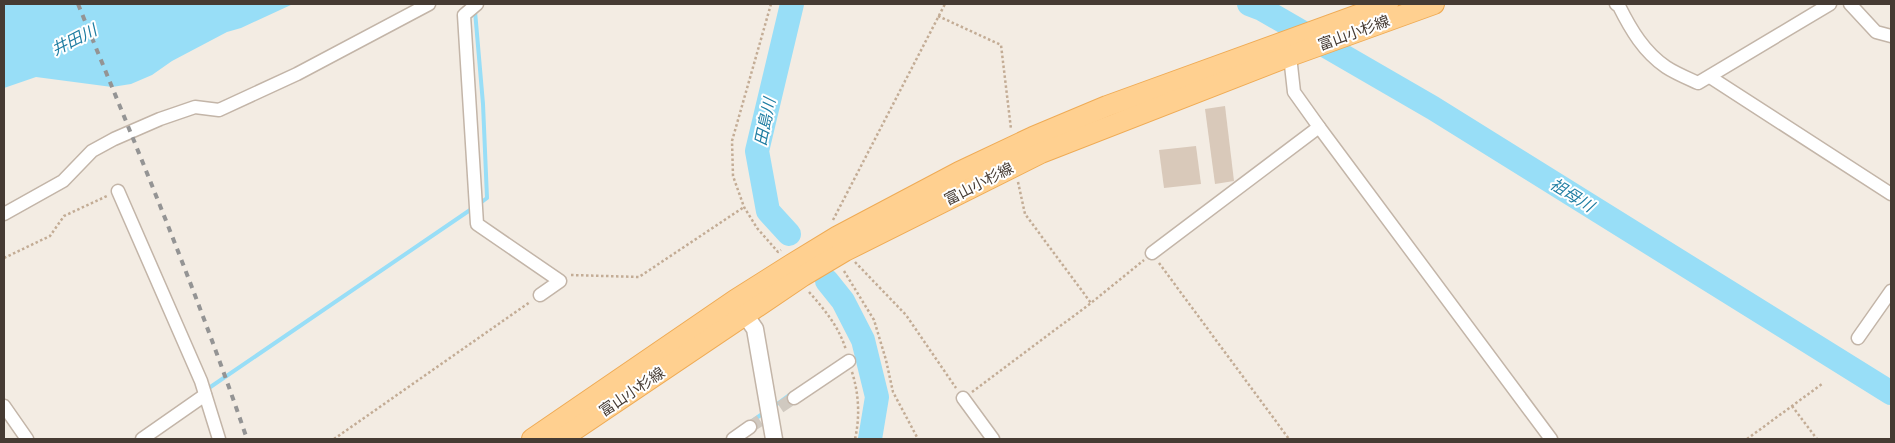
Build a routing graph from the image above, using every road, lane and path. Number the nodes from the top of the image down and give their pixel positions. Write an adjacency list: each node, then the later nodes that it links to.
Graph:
1 (429, 4): 20 (street)
2 (477, 4): 26 (street)
3 (770, 4): 19 (path)
4 (944, 4): 10 (path)
5 (1388, 4): 12 (main road, 富山小杉線)
6 (1434, 4): 12 (main road, 富山小杉線)
7 (1616, 4): 13 (street)
8 (1830, 4): 13 (street)
9 (1850, 4): 11 (street)
10 (938, 16): 15 (path); 21 (path)
11 (1891, 36)
12 (1292, 49): 14 (street); 24 (main road, 富山小杉線); 30 (main road, 富山小杉線)
13 (1710, 77): 18 (street)
14 (1319, 127): 23 (street); 51 (street)
15 (1012, 135)
16 (1018, 180): 29 (path)
17 (118, 191): 25 (path); 34 (street)
18 (1891, 194)
19 (744, 207): 22 (path); 26 (path)
20 (4, 214)
21 (832, 221)
22 (786, 248)
23 (1152, 253): 29 (path); 50 (path)
24 (840, 254): 30 (main road, 富山小杉線); 36 (path); 48 (path)
25 (4, 258)
26 (560, 281): 28 (street)
27 (1891, 291): 31 (street)
28 (540, 295): 43 (path)
29 (1091, 303): 36 (path)
30 (741, 308): 44 (main road, 富山小杉線); 45 (main road, 富山小杉線); 47 (street)
31 (1858, 338)
32 (849, 361): 35 (street)
33 (1822, 384): 38 (path)
34 (205, 395): 41 (street); 42 (street)
35 (794, 398)
36 (963, 398): 49 (street)
37 (4, 406): 40 (street)
38 (1792, 406): 52 (path); 53 (path)
39 (750, 427): 46 (street)
40 (27, 439)
41 (142, 439)
42 (219, 439)
43 (334, 439)
44 (532, 439)
45 (561, 439)
46 (733, 439)
47 (774, 439)
48 (918, 439)
49 (993, 439)
50 (1289, 439)
51 (1551, 439)
52 (1746, 439)
53 (1817, 439)

